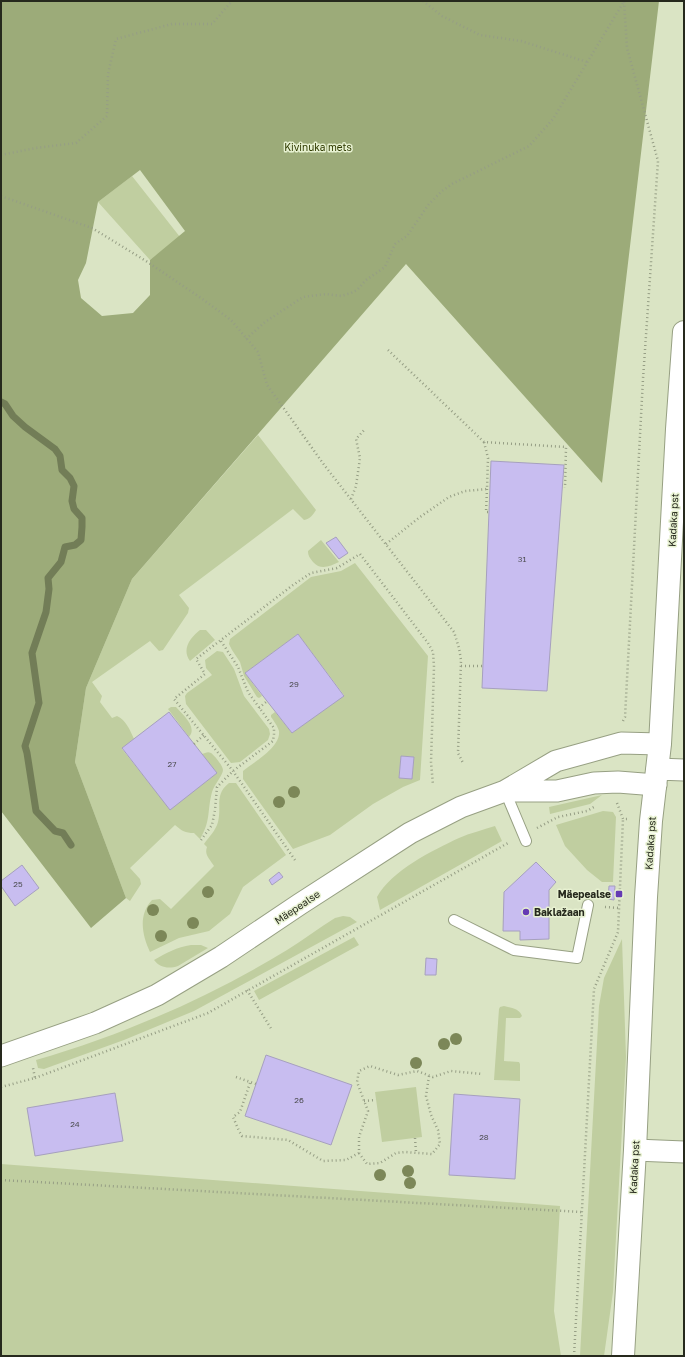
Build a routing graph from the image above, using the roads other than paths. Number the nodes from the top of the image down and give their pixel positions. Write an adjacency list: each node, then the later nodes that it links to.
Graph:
1 (684, 332): 2 (main road, Kadaka pst)
2 (660, 744): 4 (main road, Kadaka pst); 5 (street, Mäepealse)
3 (684, 770): 4 (street)
4 (657, 777): 5 (street); 10 (main road, Kadaka pst)
5 (505, 791): 6 (lane); 9 (street, Mäepealse)
6 (525, 838)
7 (588, 905): 8 (lane)
8 (454, 920)
9 (1, 1056)
10 (635, 1150): 11 (street); 12 (main road, Kadaka pst)
11 (684, 1152)
12 (623, 1356)

